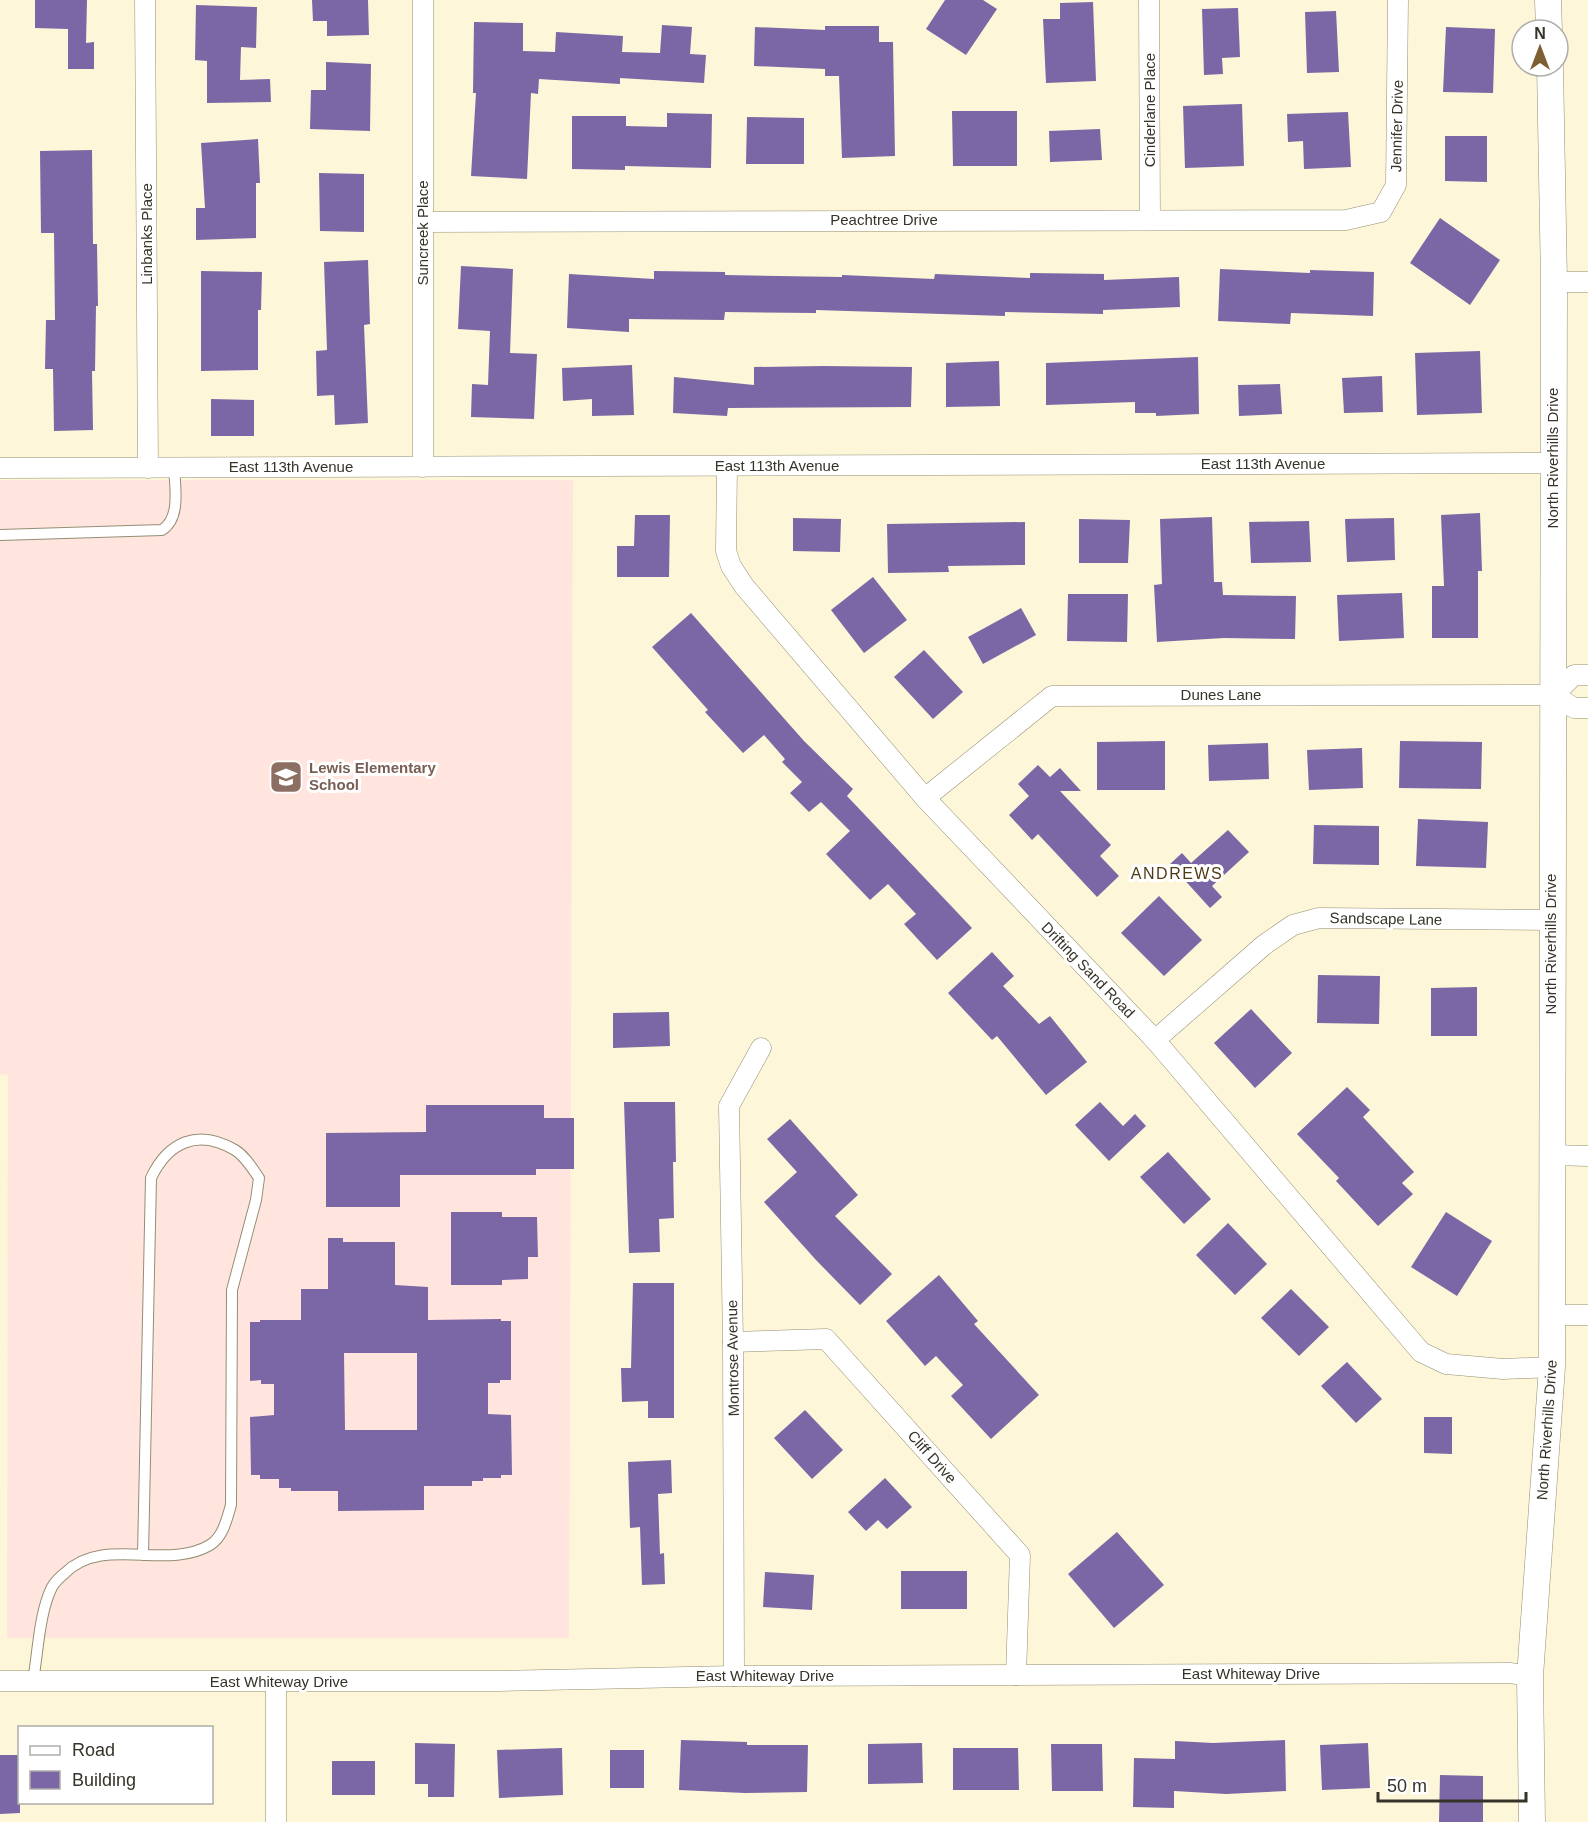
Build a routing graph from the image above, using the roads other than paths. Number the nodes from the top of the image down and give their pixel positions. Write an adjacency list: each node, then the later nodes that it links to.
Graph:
1 (145, 0): 18 (street, Linbanks Place)
2 (423, 0): 10 (street, Suncreek Place)
3 (1149, 0): 8 (street, Cinderlane Place)
4 (1398, 0): 9 (street, Jennifer Drive)
5 (1548, 0): 6 (street)
6 (1549, 18)
7 (1550, 78): 11 (street, North Riverhills Drive)
8 (1150, 220): 9 (street, Peachtree Drive); 10 (street, Peachtree Drive)
9 (1346, 220)
10 (423, 222): 16 (street, Suncreek Place)
11 (1554, 282): 12 (street); 13 (street, North Riverhills Drive)
12 (1588, 282)
13 (1553, 463): 14 (street, East 113th Avenue); 21 (street, North Riverhills Drive)
14 (727, 466): 16 (street, East 113th Avenue); 23 (street, Drifting Sand Road)
15 (174, 467): 16 (street, East 113th Avenue); 18 (street, East 113th Avenue); 19 (lane)
16 (423, 467)
17 (0, 468): 18 (street, East 113th Avenue)
18 (148, 468)
19 (0, 535)
20 (1588, 675): 21 (street)
21 (1554, 694): 22 (street, Dunes Lane); 23 (street, Dunes Lane); 24 (street, North Riverhills Drive)
22 (1588, 708)
23 (925, 798): 25 (street, Drifting Sand Road)
24 (1551, 920): 25 (street, Sandscape Lane); 27 (street, North Riverhills Drive)
25 (1155, 1040): 32 (street, Drifting Sand Road)
26 (761, 1048): 31 (street, Montrose Avenue)
27 (1551, 1155): 28 (street); 29 (street, North Riverhills Drive)
28 (1588, 1156)
29 (1552, 1315): 30 (street); 32 (street, North Riverhills Drive)
30 (1588, 1315)
31 (733, 1342): 34 (street, Cliff Drive); 35 (street, Montrose Avenue)
32 (1552, 1367): 36 (street, North Riverhills Drive)
33 (143, 1555): 33 (lane); 38 (lane)
34 (1016, 1675): 35 (street, East Whiteway Drive); 36 (street, East Whiteway Drive)
35 (734, 1676): 39 (street, East Whiteway Drive)
36 (1530, 1676): 41 (street, North Riverhills Drive)
37 (0, 1682): 38 (street, East Whiteway Drive)
38 (33, 1682): 39 (street, East Whiteway Drive)
39 (276, 1682): 40 (street)
40 (276, 1822)
41 (1532, 1822)

